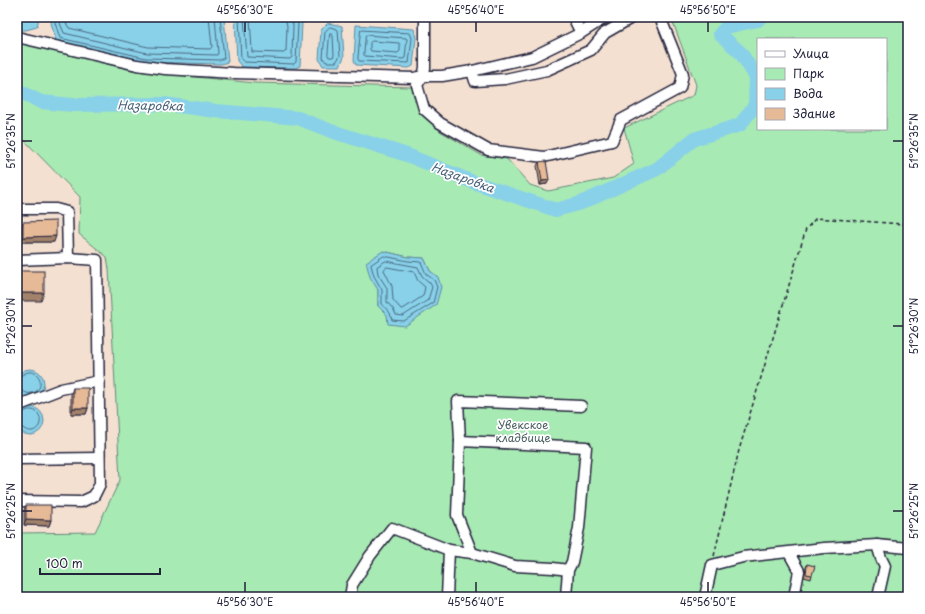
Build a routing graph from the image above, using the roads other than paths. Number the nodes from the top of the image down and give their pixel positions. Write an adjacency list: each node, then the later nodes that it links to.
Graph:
1 (425, 17): 9 (street)
2 (573, 17): 6 (street)
3 (606, 17): 6 (street)
4 (633, 17): 8 (street)
5 (660, 17): 9 (street)
6 (581, 33): 8 (street)
7 (17, 37): 9 (street)
8 (472, 71): 9 (street)
9 (423, 76)
10 (17, 209): 11 (street)
11 (68, 258): 12 (street); 13 (street)
12 (17, 260)
13 (99, 381): 14 (street); 17 (street)
14 (17, 406)
15 (581, 406): 16 (street)
16 (460, 441): 23 (street); 25 (street)
17 (100, 458): 18 (street); 19 (street)
18 (17, 459)
19 (17, 501)
20 (876, 545): 21 (street); 24 (street); 31 (street)
21 (908, 548)
22 (449, 550): 23 (street); 26 (street); 27 (street)
23 (472, 553): 25 (street)
24 (789, 553): 29 (street); 30 (street)
25 (568, 570): 28 (street)
26 (350, 597)
27 (447, 597)
28 (566, 597)
29 (705, 597)
30 (794, 597)
31 (878, 597)

